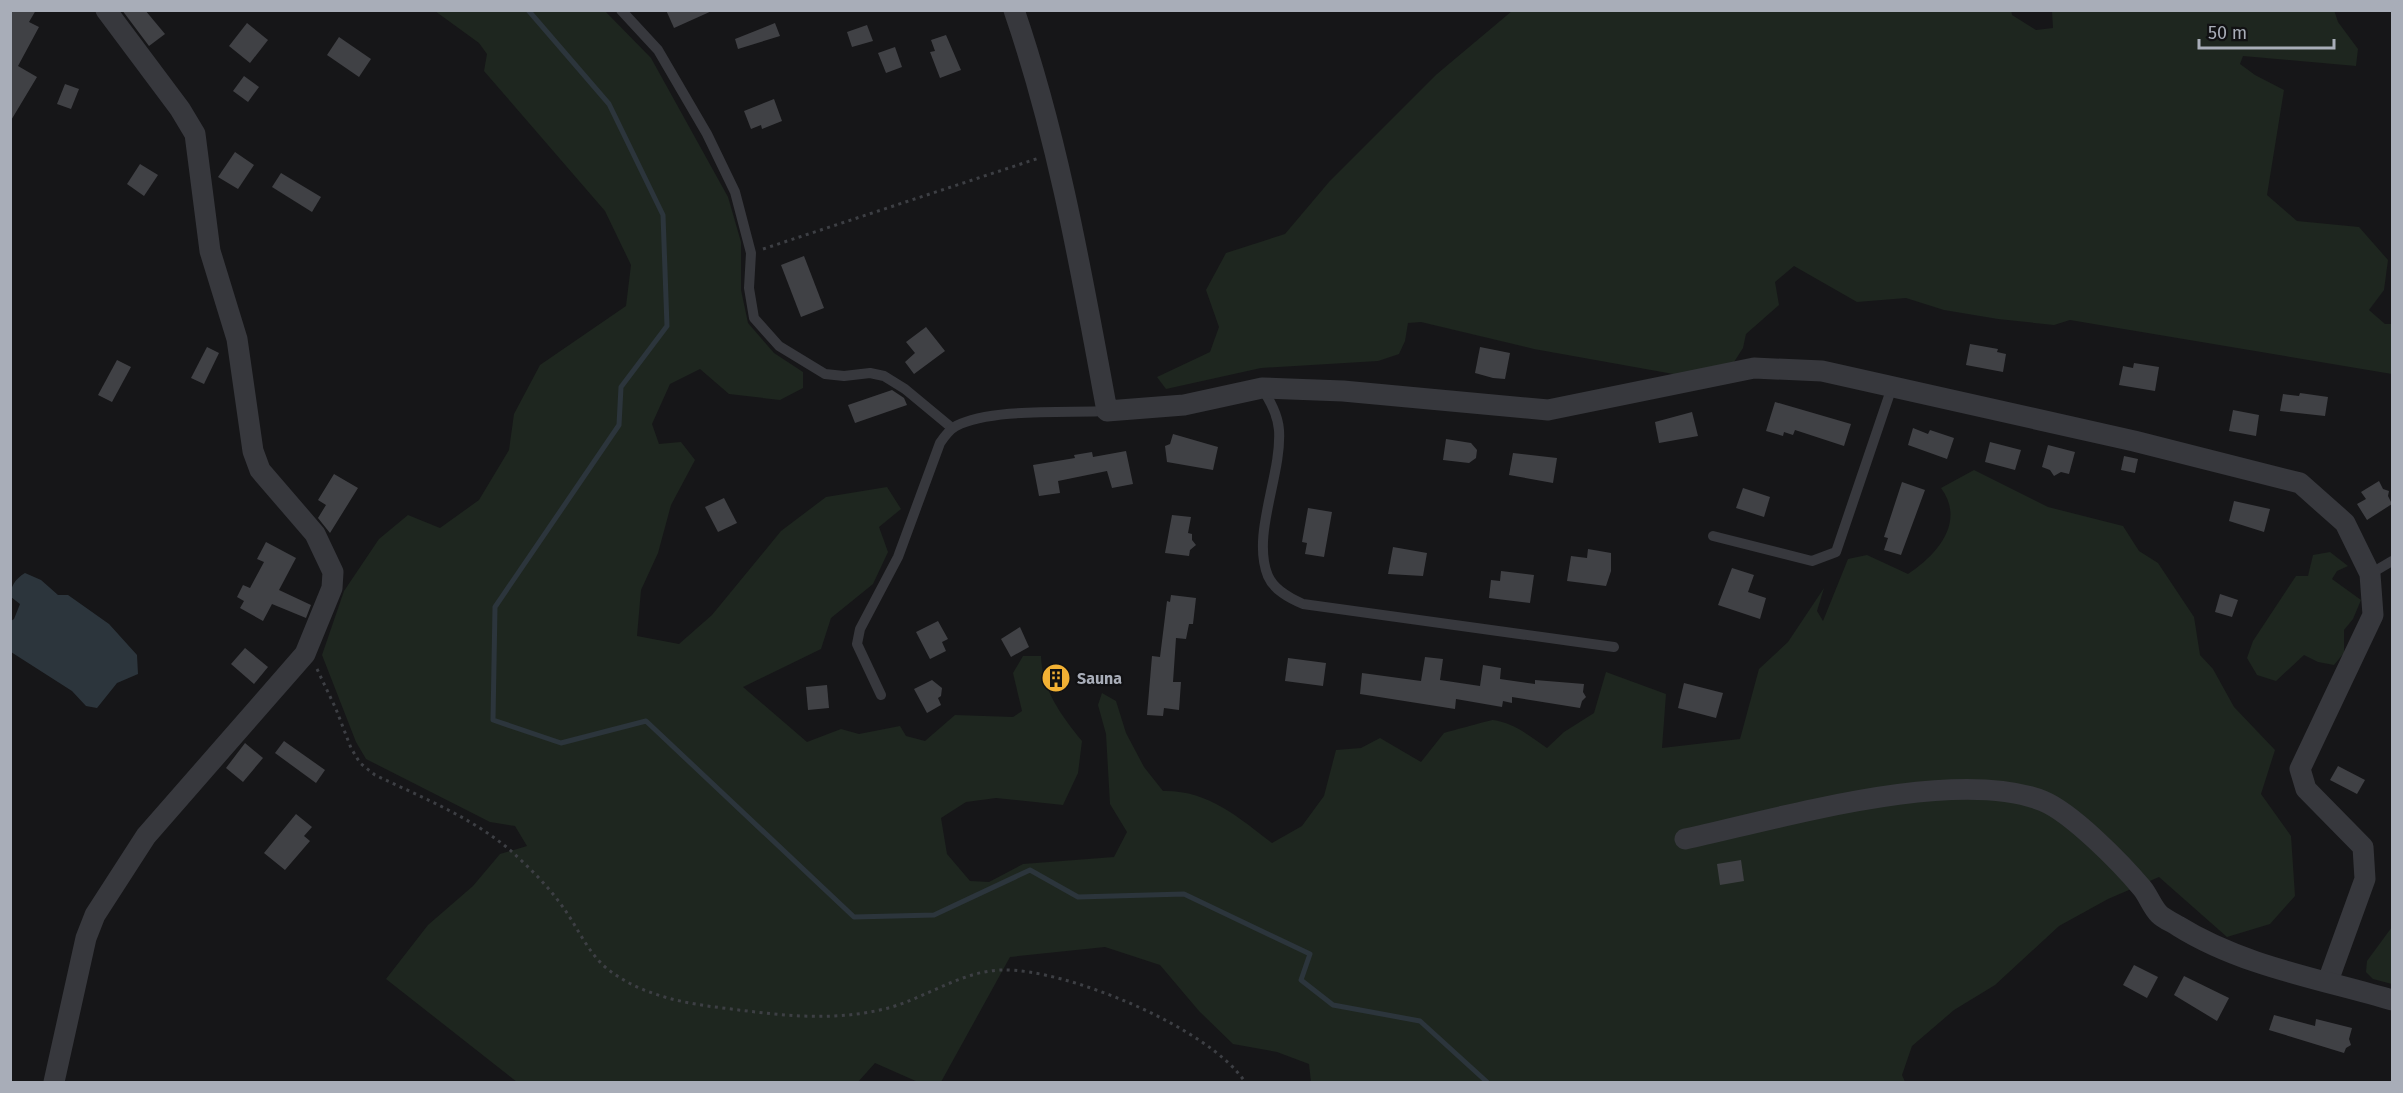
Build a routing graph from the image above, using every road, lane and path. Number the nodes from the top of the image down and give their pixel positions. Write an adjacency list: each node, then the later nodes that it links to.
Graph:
1 (106, 10): 14 (street)
2 (621, 10): 5 (lane)
3 (1014, 10): 4 (street)
4 (1054, 153): 5 (path); 8 (street)
5 (751, 253): 9 (lane)
6 (1892, 387): 7 (street); 10 (lane); 12 (street)
7 (1262, 388): 8 (street); 13 (lane)
8 (1107, 411): 9 (lane)
9 (952, 428): 15 (lane)
10 (1713, 536)
11 (2392, 561): 12 (lane)
12 (2370, 574): 17 (street)
13 (1614, 647)
14 (304, 654): 19 (street); 20 (path)
15 (881, 695)
16 (1685, 839): 17 (street)
17 (2328, 981): 18 (street)
18 (2392, 1000)
19 (54, 1083)
20 (1245, 1083)

